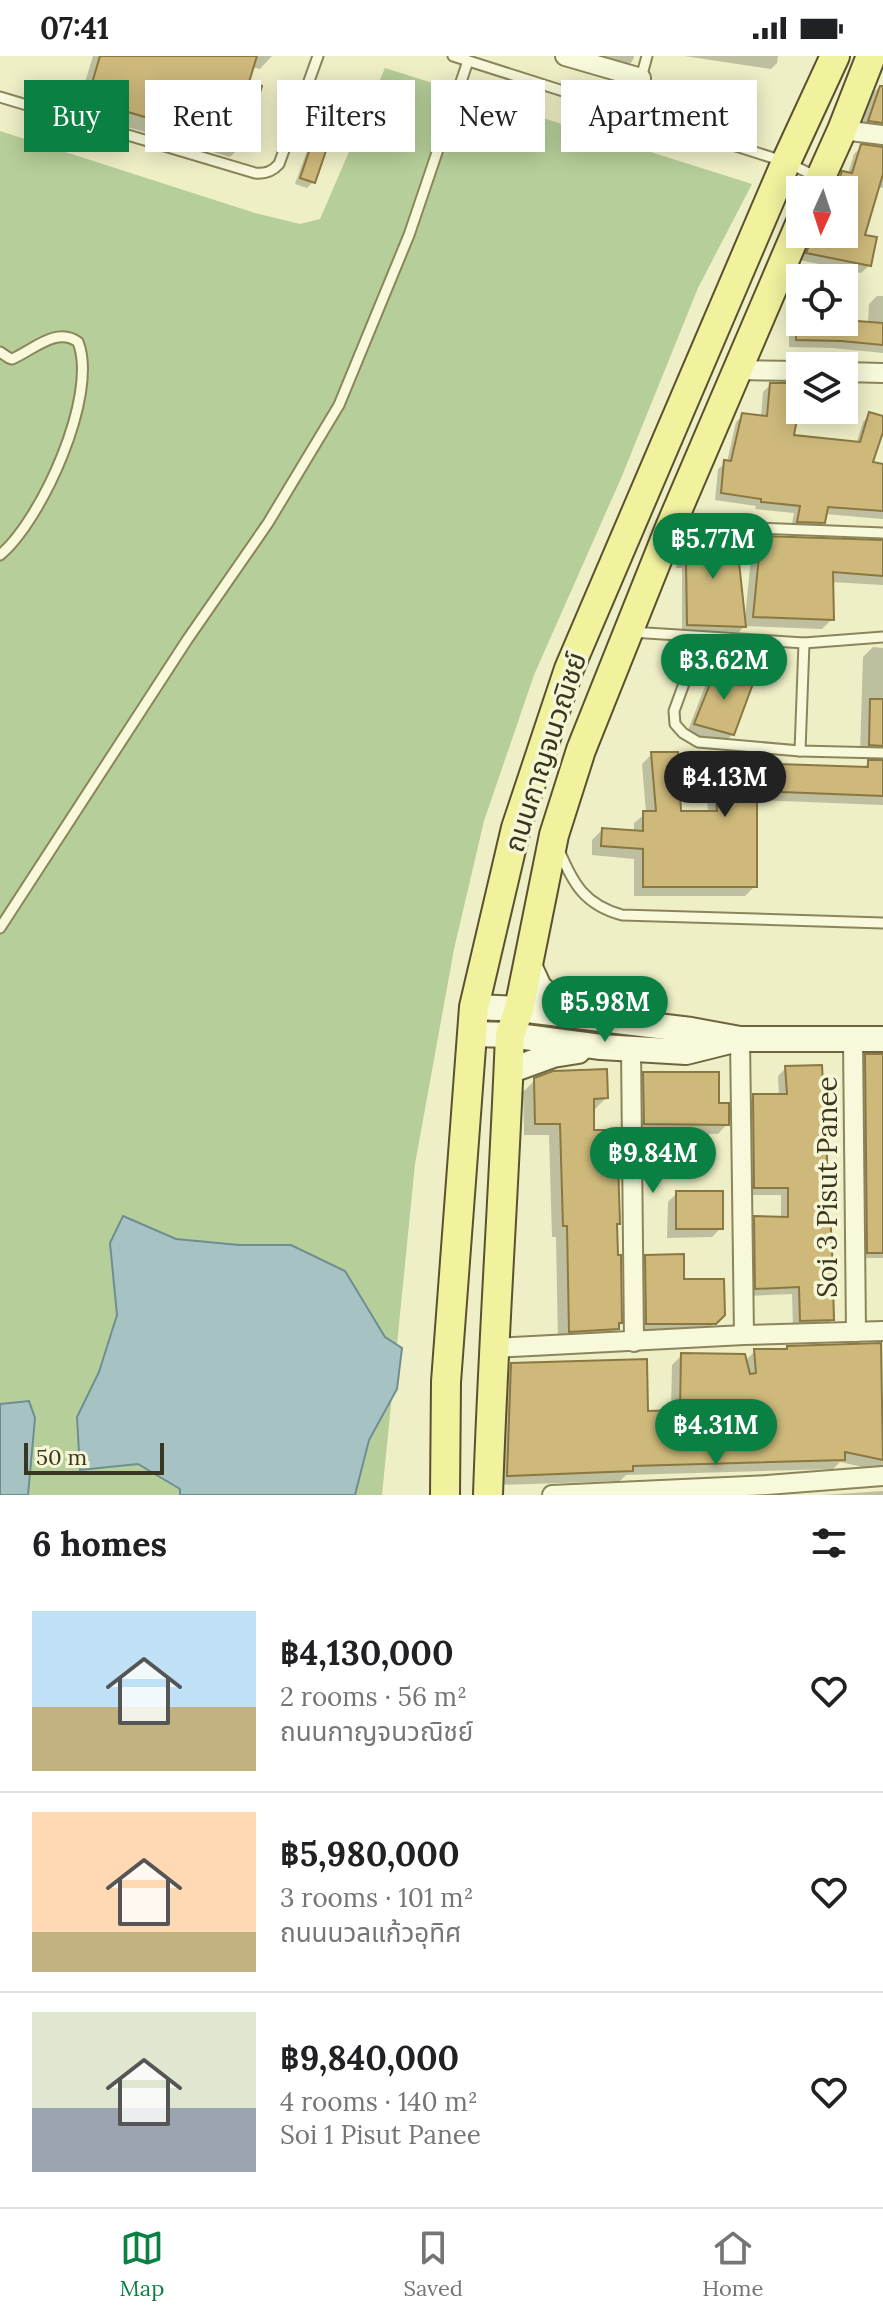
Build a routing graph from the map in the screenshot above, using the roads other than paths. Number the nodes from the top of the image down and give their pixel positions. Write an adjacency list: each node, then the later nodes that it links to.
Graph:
1 (318, 56): 9 (lane)
2 (453, 56): 7 (lane)
3 (565, 56): 8 (street)
4 (647, 56): 8 (lane)
5 (835, 56): 12 (main road, ถนนกาญจนวณิชย์)
6 (871, 56): 10 (main road)
7 (468, 61): 12 (lane); 32 (lane)
8 (641, 78)
9 (0, 97)
10 (842, 130): 11 (street); 14 (main road)
11 (883, 135)
12 (786, 162): 13 (lane); 35 (main road, ถนนกาญจนวณิชย์)
13 (806, 176)
14 (822, 176)
15 (790, 248): 17 (main road, ถนนกาญจนวณิชย์)
16 (0, 352): 23 (lane)
17 (737, 370): 18 (street); 21 (main road, ถนนกาญจนวณิชย์)
18 (786, 371)
19 (858, 372): 20 (street)
20 (883, 373)
21 (671, 525): 22 (lane); 24 (main road, ถนนกาญจนวณิชย์)
22 (883, 533)
23 (0, 555)
24 (628, 632): 25 (lane); 30 (main road, ถนนกาญจนวณิชย์)
25 (701, 637): 27 (lane); 28 (lane)
26 (883, 637): 27 (lane)
27 (804, 643): 28 (lane)
28 (800, 751): 29 (lane)
29 (883, 753)
30 (554, 835): 31 (lane); 33 (main road, ถนนกาญจนวณิชย์)
31 (883, 923)
32 (0, 928)
33 (528, 963): 34 (street); 36 (main road, ถนนกาญจนวณิชย์)
34 (570, 1016): 36 (street); 37 (street)
35 (474, 1020): 36 (street); 51 (main road, ถนนกาญจนวณิชย์)
36 (515, 1022): 40 (street); 42 (main road, ถนนกาญจนวณิชย์)
37 (740, 1039): 39 (street); 41 (street); 45 (street)
38 (883, 1039): 39 (street)
39 (853, 1041): 44 (street, Soi 3 Pisut Panee)
40 (601, 1047): 41 (street); 42 (street)
41 (631, 1049): 46 (street)
42 (509, 1071): 47 (main road, ถนนกาญจนวณิชย์)
43 (883, 1331): 44 (street)
44 (856, 1332): 45 (street)
45 (744, 1335): 46 (street)
46 (634, 1342): 47 (street)
47 (493, 1348): 52 (main road, ถนนกาญจนวณิชย์)
48 (883, 1476): 49 (street)
49 (767, 1490): 50 (street)
50 (636, 1494): 53 (street)
51 (445, 1495)
52 (488, 1495)
53 (552, 1495)

